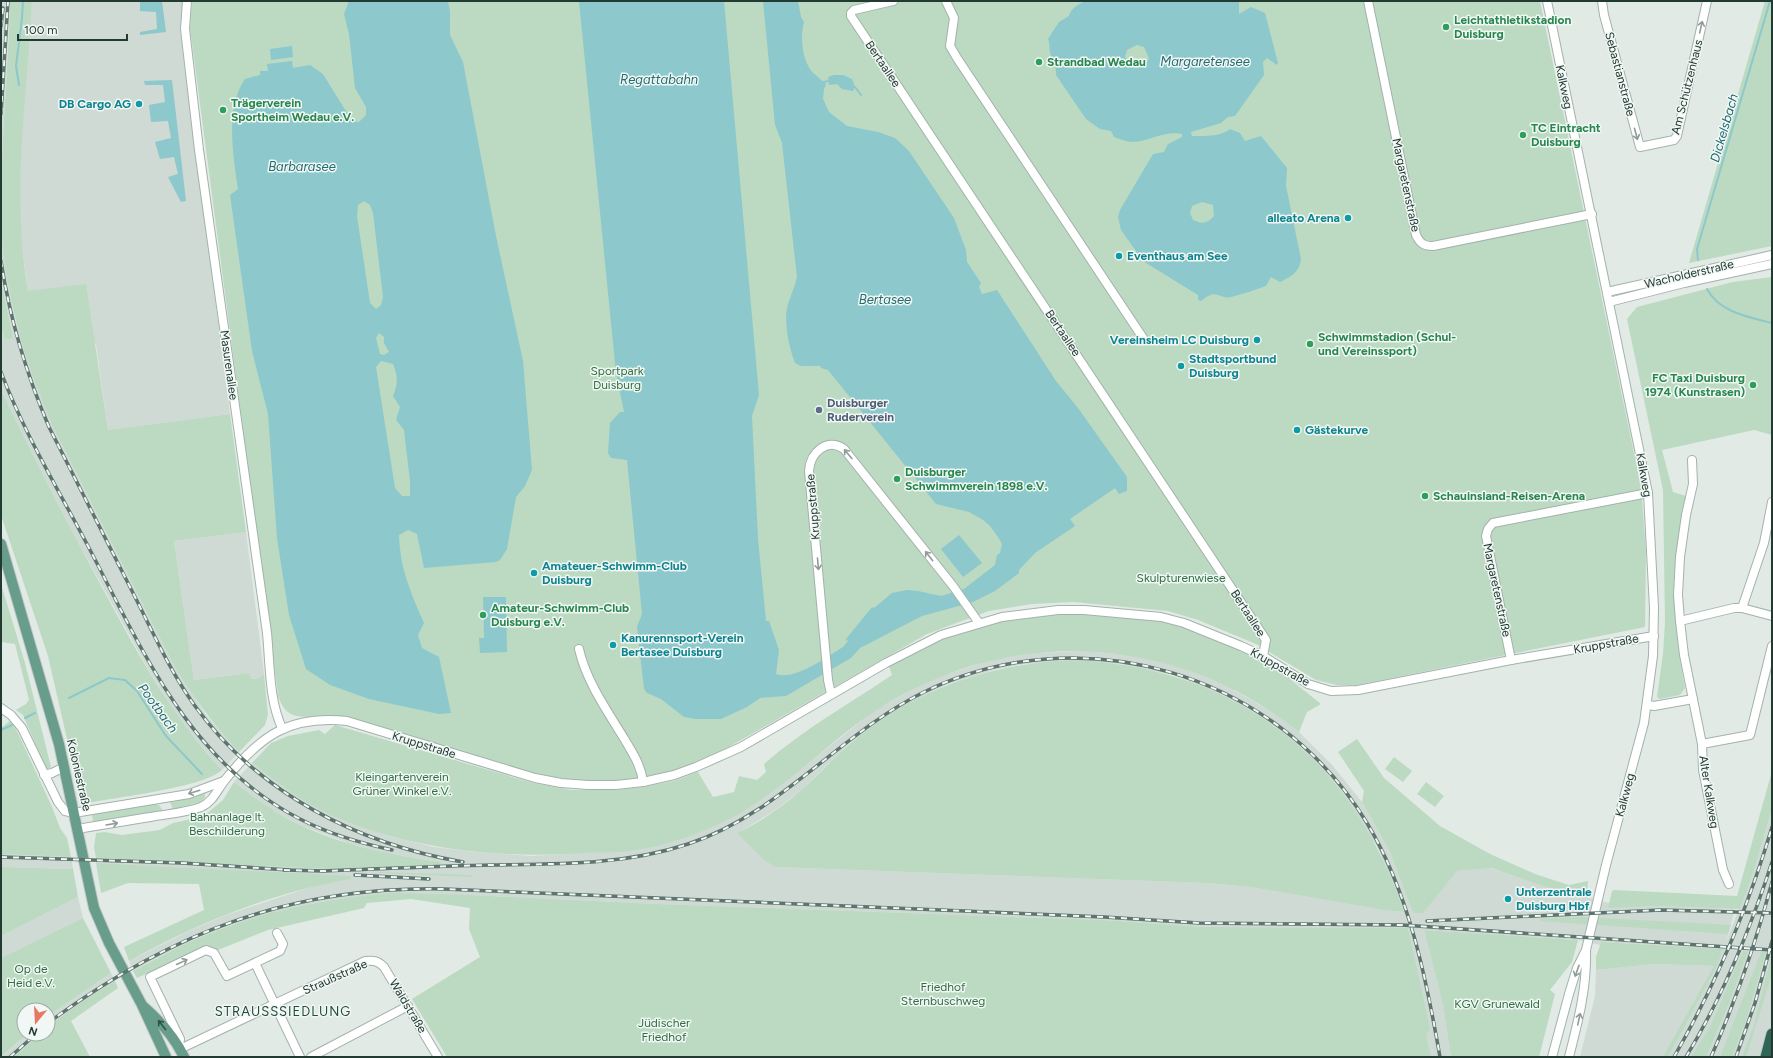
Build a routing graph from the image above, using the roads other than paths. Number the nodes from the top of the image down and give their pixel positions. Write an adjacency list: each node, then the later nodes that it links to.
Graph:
1 (187, 1): 32 (street, Masurenallee)
2 (893, 1): 26 (street, Bertaallee)
3 (946, 1): 14 (street)
4 (1368, 1): 9 (street, Margaretenstraße)
5 (1547, 1): 9 (street, Kalkweg)
6 (1602, 1): 8 (street, Sebastianstraße, one-way to 8)
7 (1707, 1): 8 (street, Am Schützenhaus, one-way to 7)
8 (1640, 147)
9 (1592, 214): 12 (street, Kalkweg)
10 (1772, 255): 12 (street, Wacholderstraße)
11 (1772, 264): 13 (street, Wacholderstraße)
12 (1607, 292): 13 (street, Kalkweg)
13 (1609, 302): 16 (street, Kalkweg)
14 (1142, 338)
15 (1692, 460): 21 (street)
16 (1648, 494): 23 (street, Kalkweg); 27 (street, Margaretenstraße)
17 (1772, 502): 19 (street)
18 (1, 544): 34 (main road, Koloniestraße)
19 (1742, 608): 20 (street); 21 (street)
20 (1772, 616)
21 (1680, 621): 29 (street, Alter Kalkweg)
22 (979, 623): 26 (street, Kruppstraße); 28 (street, Kruppstraße); 28 (street, Kruppstraße, one-way to 28)
23 (1654, 636): 27 (street, Kruppstraße); 30 (street, Kalkweg)
24 (1772, 646): 33 (street)
25 (579, 649): 37 (street)
26 (1263, 656): 27 (street, Kruppstraße)
27 (1512, 660)
28 (831, 694): 37 (street, Kruppstraße)
29 (1693, 699): 30 (street); 33 (street, Alter Kalkweg)
30 (1648, 705): 42 (street, Kalkweg)
31 (1, 708): 35 (street)
32 (282, 728): 36 (street, Kruppstraße); 37 (street, Kruppstraße)
33 (1702, 744): 40 (street, Alter Kalkweg)
34 (64, 767): 35 (street); 38 (main road, Koloniestraße)
35 (44, 775): 38 (street)
36 (224, 780): 38 (street, Kruppstraße, one-way to 38); 39 (street, Kruppstraße, one-way to 36)
37 (643, 782)
38 (74, 813): 39 (main road, Koloniestraße)
39 (78, 829): 46 (main road, Koloniestraße)
40 (1729, 884)
41 (277, 933): 44 (street)
42 (1586, 950): 54 (street, Kalkweg, one-way to 54); 55 (street, Kalkweg, one-way to 42)
43 (373, 960): 45 (street, Straußstraße); 47 (street, Waldstraße)
44 (255, 963): 45 (street); 49 (street, one-way to 44)
45 (274, 1004): 49 (street, Straußstraße); 51 (street)
46 (142, 1005): 49 (main road, Koloniestraße, one-way to 46); 50 (main road, Koloniestraße)
47 (408, 1006): 52 (street); 53 (street, Waldstraße)
48 (1772, 1034): 56 (highway)
49 (181, 1051)
50 (166, 1057)
51 (300, 1057)
52 (312, 1057)
53 (438, 1057)
54 (1552, 1057)
55 (1570, 1057)
56 (1766, 1057)

